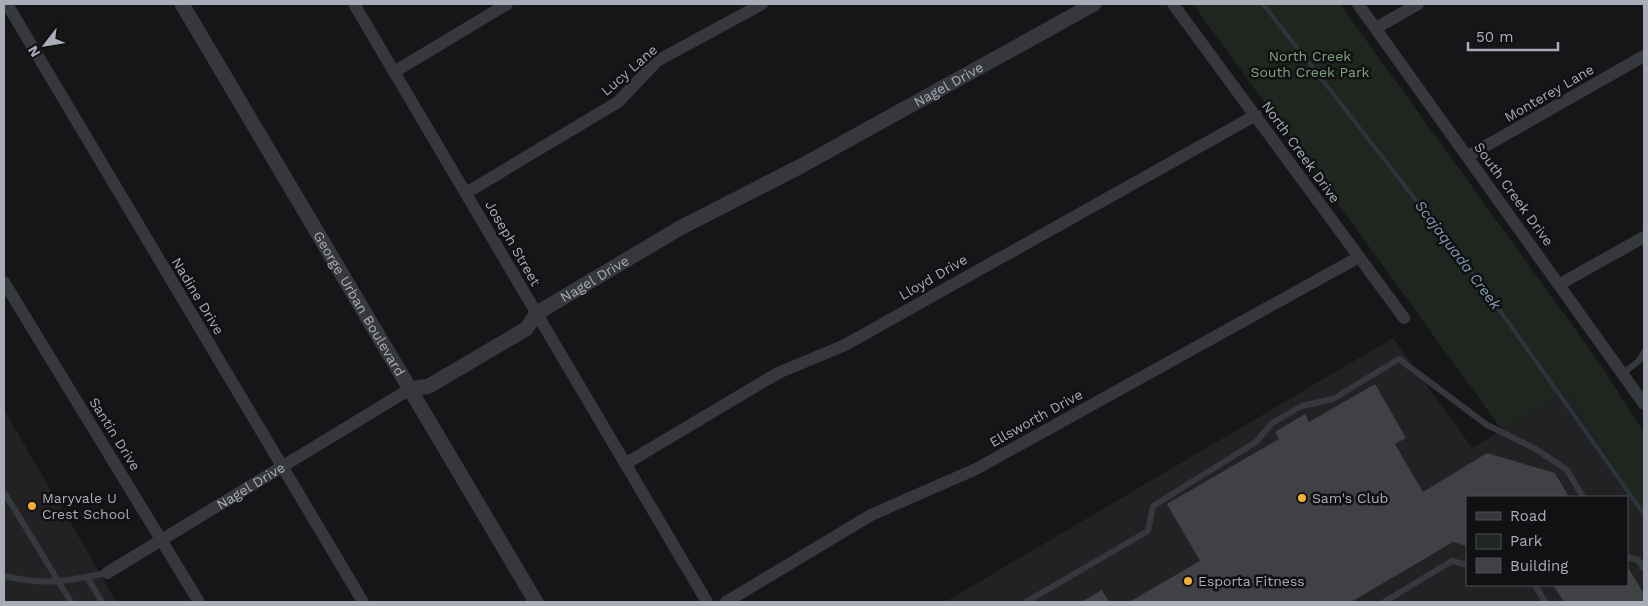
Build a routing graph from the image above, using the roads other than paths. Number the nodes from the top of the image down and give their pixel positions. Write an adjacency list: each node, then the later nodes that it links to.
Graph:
1 (8, 4): 27 (street, Nadine Drive)
2 (182, 4): 24 (street, George Urban Boulevard)
3 (354, 4): 12 (street, Joseph Street)
4 (507, 4): 12 (street)
5 (762, 4): 15 (street, Lucy Lane)
6 (1094, 4): 20 (street, Nagel Drive)
7 (1173, 4): 13 (street, North Creek Drive)
8 (1358, 4): 10 (street, South Creek Drive)
9 (1418, 4): 10 (street)
10 (1376, 28): 14 (street, South Creek Drive)
11 (1644, 56): 14 (street, Monterey Lane)
12 (394, 72): 15 (street, Joseph Street)
13 (1256, 115): 17 (street, North Creek Drive); 26 (street, Lloyd Drive)
14 (1468, 156): 18 (street, South Creek Drive)
15 (466, 193): 20 (street, Joseph Street)
16 (1644, 237): 18 (street)
17 (1359, 257): 21 (street, North Creek Drive); 45 (street, Ellsworth Drive)
18 (1560, 284): 23 (street, South Creek Drive)
19 (5, 287): 30 (street, Santin Drive)
20 (536, 313): 24 (street, Nagel Drive); 26 (street, Joseph Street)
21 (1404, 318)
22 (1644, 352): 23 (lane)
23 (1623, 372): 25 (street, South Creek Drive)
24 (410, 389): 27 (street, Nagel Drive); 43 (street, George Urban Boulevard)
25 (1644, 404)
26 (625, 464): 44 (street, Joseph Street)
27 (282, 467): 30 (street, Nagel Drive); 42 (street, Nadine Drive)
28 (4, 492): 37 (lane)
29 (1582, 496): 46 (lane)
30 (162, 539): 34 (street, Nagel Drive); 41 (street, Santin Drive)
31 (1628, 557): 33 (lane)
32 (1466, 565): 47 (lane)
33 (1644, 569)
34 (108, 573): 36 (lane)
35 (4, 576): 37 (lane)
36 (87, 577): 37 (lane); 40 (lane)
37 (59, 583): 39 (lane)
38 (1536, 586): 48 (lane)
39 (71, 602)
40 (102, 602)
41 (199, 602)
42 (363, 602)
43 (536, 602)
44 (707, 602)
45 (726, 602)
46 (1026, 602)
47 (1384, 602)
48 (1545, 602)

